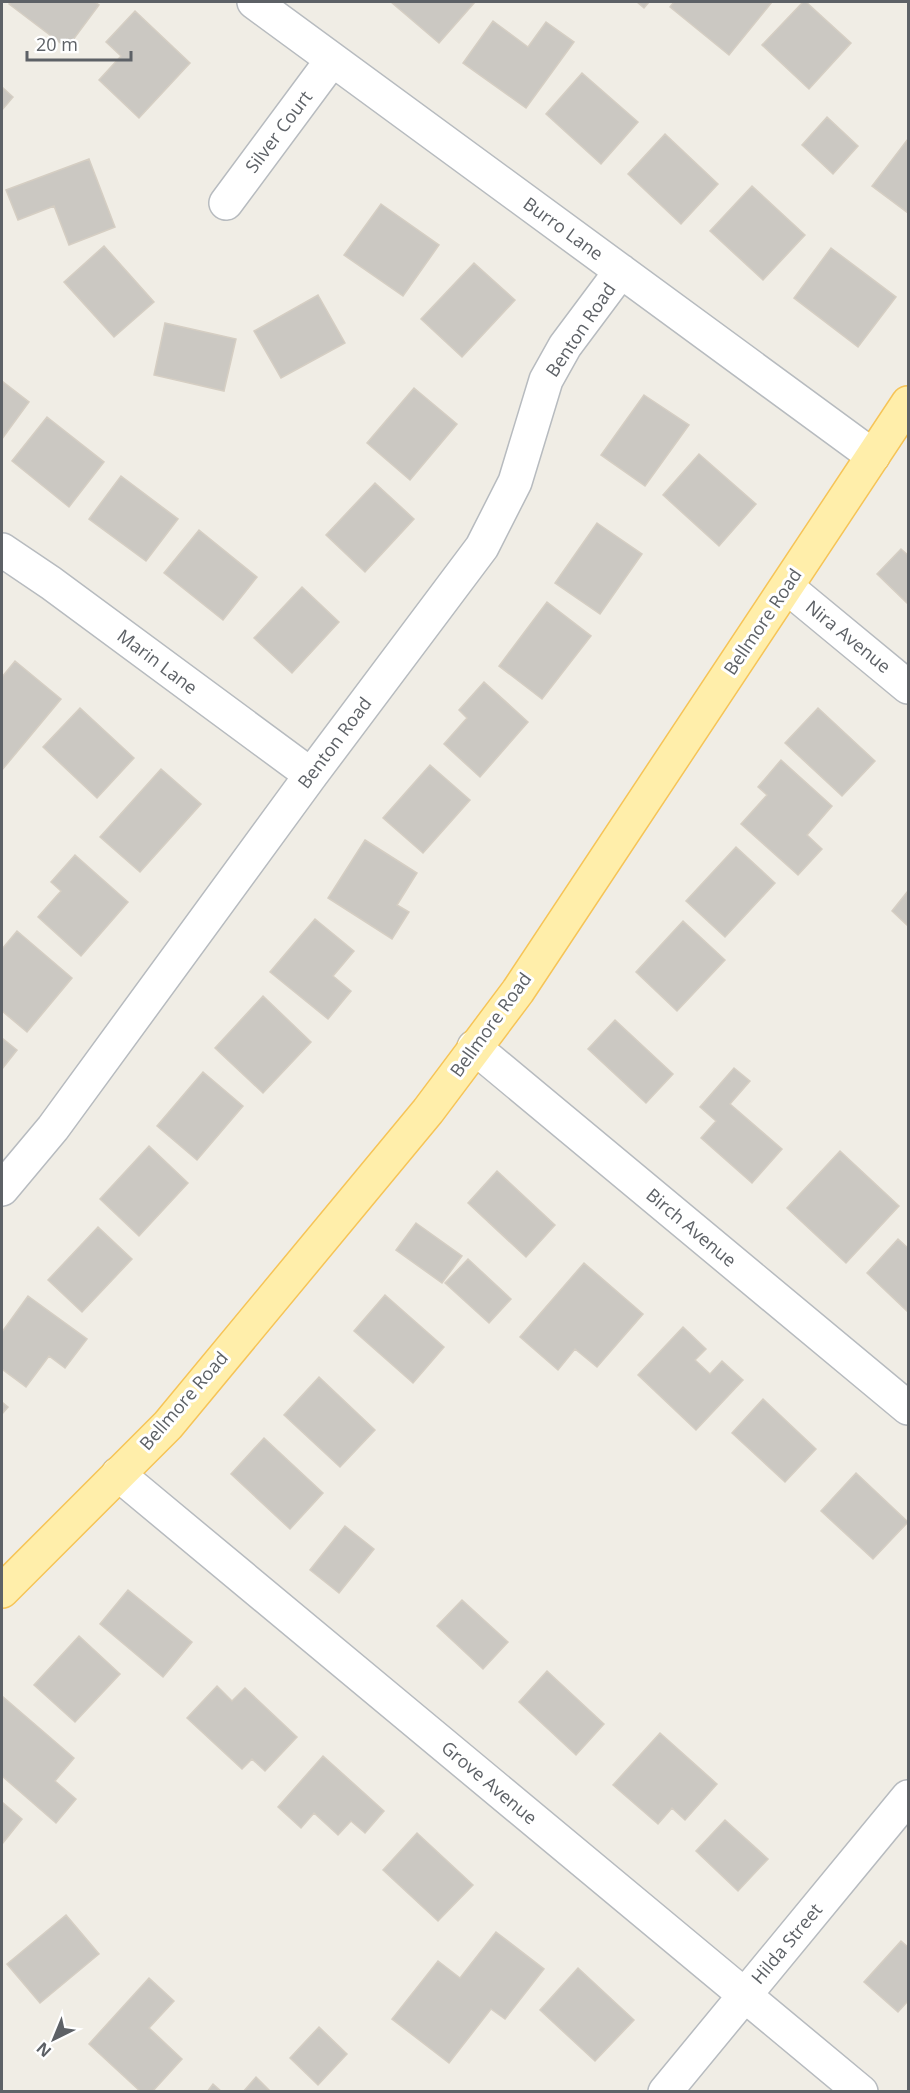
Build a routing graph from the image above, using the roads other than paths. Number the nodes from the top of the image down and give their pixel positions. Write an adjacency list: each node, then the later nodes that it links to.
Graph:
1 (254, 2): 2 (street, Burro Lane)
2 (332, 60): 3 (street, Silver Court); 4 (street, Burro Lane)
3 (226, 203)
4 (621, 272): 6 (street, Burro Lane); 10 (street, Benton Road)
5 (909, 403): 6 (main road, Bellmore Road)
6 (873, 456): 8 (main road, Bellmore Road)
7 (2, 550): 10 (street, Marin Lane)
8 (787, 587): 9 (street, Nira Avenue); 11 (main road, Bellmore Road)
9 (909, 687)
10 (310, 775): 12 (street, Benton Road)
11 (474, 1047): 13 (street, Birch Avenue); 14 (main road, Bellmore Road)
12 (2, 1189)
13 (909, 1408)
14 (118, 1474): 15 (main road, Bellmore Road); 17 (street, Grove Avenue)
15 (2, 1591)
16 (909, 1797): 17 (street, Hilda Street)
17 (744, 1995): 18 (street, Hilda Street); 19 (street, Grove Avenue)
18 (665, 2091)
19 (861, 2091)

